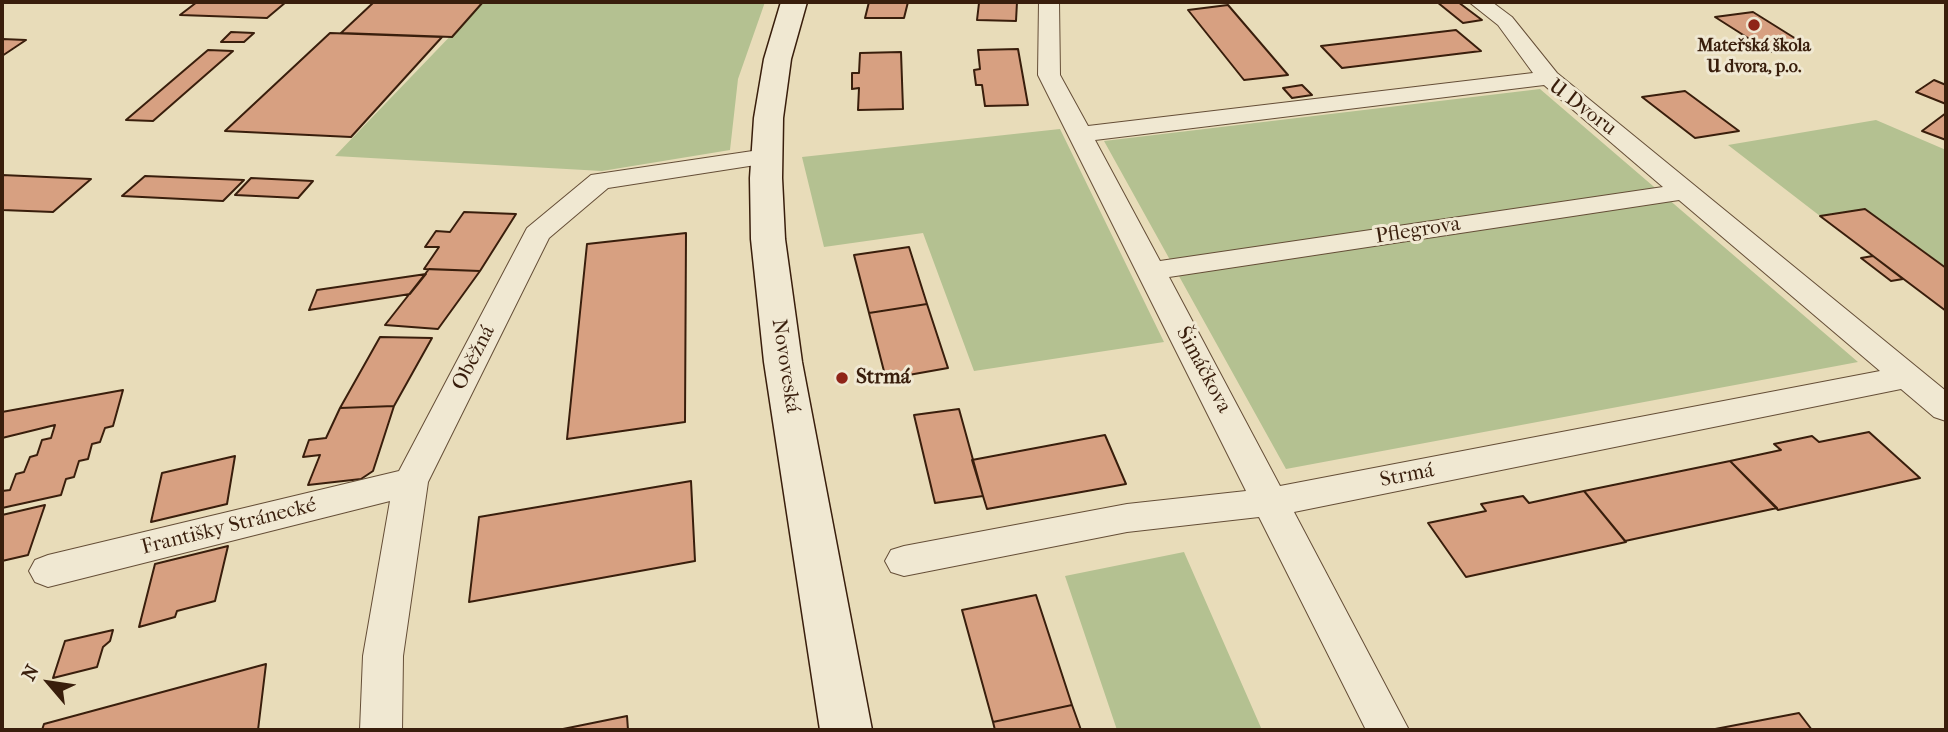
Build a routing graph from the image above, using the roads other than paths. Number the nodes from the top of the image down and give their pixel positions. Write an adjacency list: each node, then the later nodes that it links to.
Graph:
1 (794, 2): 6 (street, Novoveská)
2 (1049, 2): 5 (street, Šimáčkova)
3 (1479, 2): 4 (street)
4 (1549, 78): 5 (street, U Dvoru); 7 (street, U Dvoru)
5 (1080, 134): 8 (street, Šimáčkova)
6 (766, 157): 11 (street, Oběžná); 16 (street, Novoveská)
7 (1686, 191): 8 (street, Pflegrova); 9 (street, U Dvoru)
8 (1151, 271): 12 (street, Šimáčkova)
9 (1908, 377): 10 (street, U Dvoru); 12 (street, Strmá)
10 (1946, 409)
11 (411, 482): 14 (street, Františky Stránecké); 15 (street, Oběžná)
12 (1272, 502): 13 (street, Strmá); 17 (street, Šimáčkova)
13 (904, 561)
14 (48, 571)
15 (382, 730)
16 (846, 730)
17 (1388, 730)

